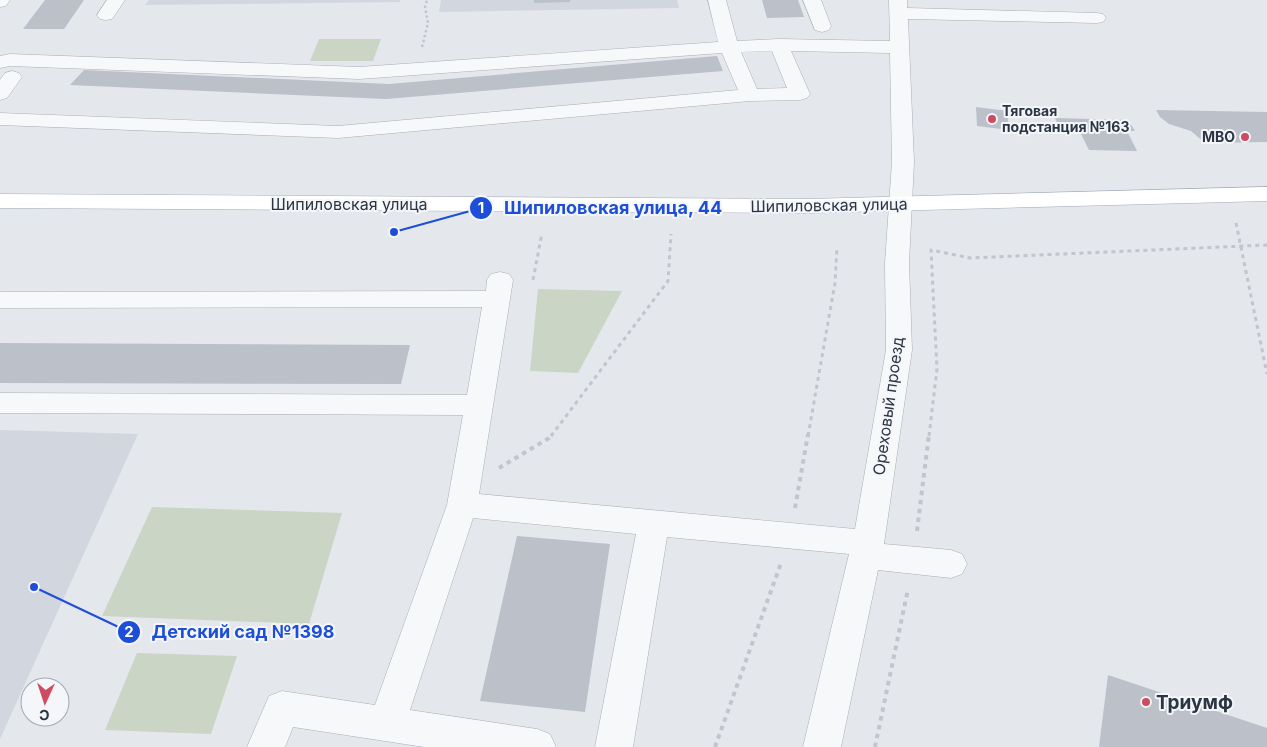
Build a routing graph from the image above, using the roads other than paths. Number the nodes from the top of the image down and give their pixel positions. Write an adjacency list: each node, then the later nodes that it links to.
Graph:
1 (717, 0): 7 (street)
2 (812, 0): 5 (street)
3 (898, 6): 4 (street); 8 (street, Ореховый проезд)
4 (1097, 18)
5 (822, 26)
6 (779, 45): 7 (street); 8 (street); 11 (street)
7 (729, 47): 9 (street); 11 (street)
8 (900, 47): 15 (street, Ореховый проезд)
9 (6, 69): 10 (street)
10 (0, 94)
11 (750, 95): 12 (street)
12 (0, 119)
13 (1267, 194): 15 (main road, Шипиловская улица)
14 (0, 201): 15 (main road, Шипиловская улица)
15 (901, 204): 21 (street, Ореховый проезд)
16 (0, 300): 18 (street)
17 (0, 403): 18 (street)
18 (478, 404): 19 (street)
19 (463, 497): 20 (street); 23 (street)
20 (654, 523): 21 (street); 27 (street)
21 (867, 549): 22 (street); 28 (street, Ореховый проезд)
22 (951, 564)
23 (387, 724): 24 (street); 25 (street)
24 (490, 744): 26 (street)
25 (266, 747)
26 (537, 747)
27 (614, 747)
28 (822, 747)

